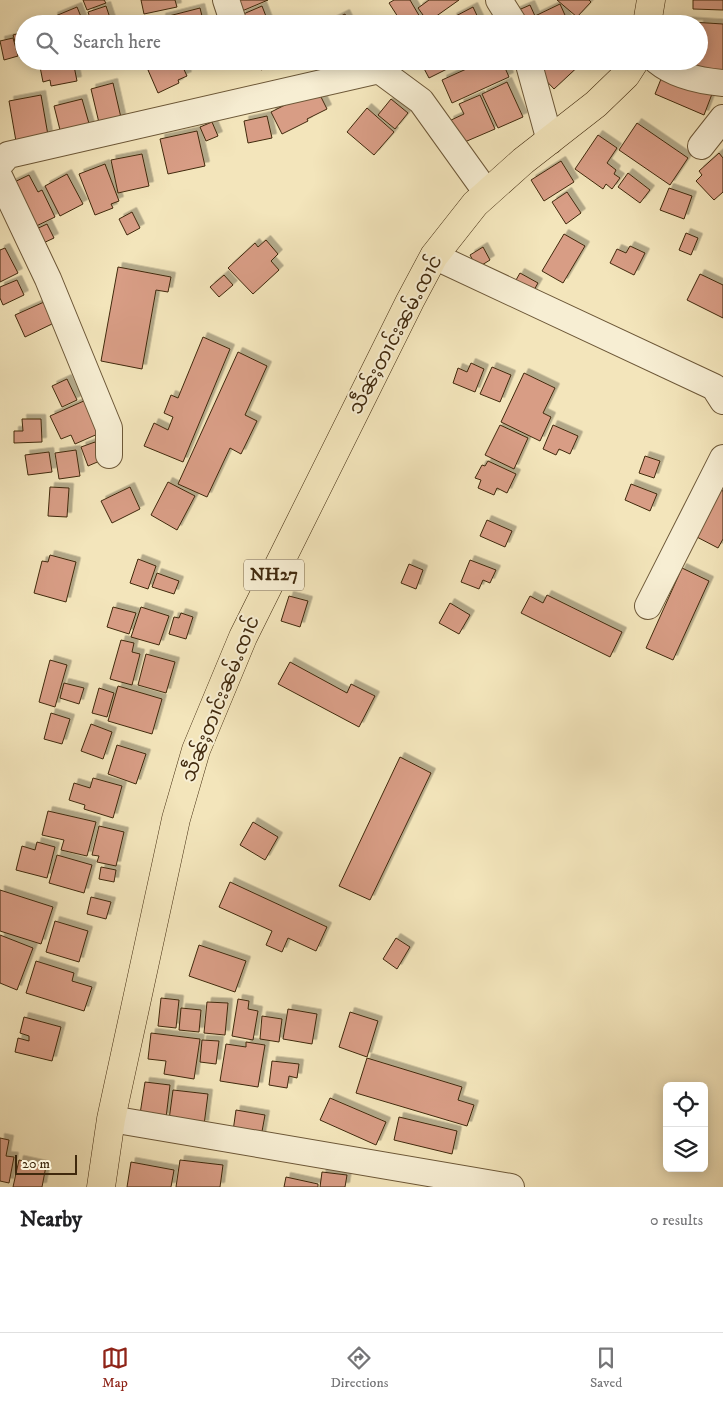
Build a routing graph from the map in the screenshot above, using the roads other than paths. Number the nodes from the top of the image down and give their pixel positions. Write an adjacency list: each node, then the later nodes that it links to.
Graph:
1 (226, 0): 4 (street)
2 (499, 0): 5 (street)
3 (651, 0): 6 (highway)
4 (231, 15)
5 (508, 15)
6 (648, 15)
7 (530, 70): 12 (street)
8 (629, 70): 12 (highway, သဵၼ်ႈတၢင်းၼမ်ႉၸၢင် / NH27)
9 (672, 70): 10 (street)
10 (723, 83)
11 (723, 118): 13 (street)
12 (550, 141): 16 (highway, သဵၼ်ႈတၢင်းၼမ်ႉၸၢင် / NH27)
13 (701, 146)
14 (0, 164): 16 (street)
15 (0, 178): 19 (street)
16 (487, 193): 17 (highway, သဵၼ်ႈတၢင်းၼမ်ႉၸၢင် / NH27)
17 (434, 256): 18 (street); 22 (highway, သဵၼ်ႈတၢင်းၼမ်ႉၸၢင် / NH27)
18 (723, 401)
19 (109, 454)
20 (723, 458): 21 (street)
21 (648, 606)
22 (111, 1119): 23 (highway, သဵၼ်ႈတၢင်းၼမ်ႉၸၢင် / NH27); 24 (street)
23 (101, 1187)
24 (511, 1187)

